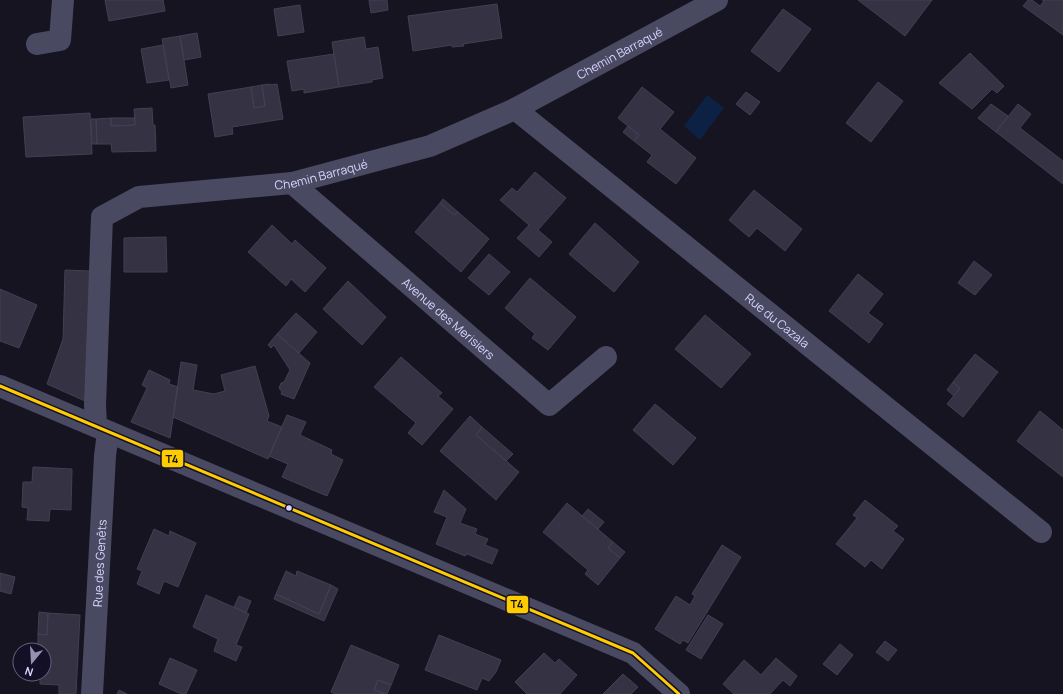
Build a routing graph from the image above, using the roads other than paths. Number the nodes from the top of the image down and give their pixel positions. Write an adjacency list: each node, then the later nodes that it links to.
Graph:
1 (63, 0): 3 (street)
2 (716, 0): 4 (street, Chemin Barraqué)
3 (37, 44)
4 (515, 109): 5 (street, Chemin Barraqué); 9 (street, Rue du Cazala)
5 (292, 183): 6 (street, Avenue des Merisiers); 8 (street, Chemin Barraqué)
6 (606, 357)
7 (0, 386): 8 (street)
8 (102, 429): 10 (street, Rue des Genêts); 11 (street)
9 (1041, 532)
10 (92, 694)
11 (679, 694)

